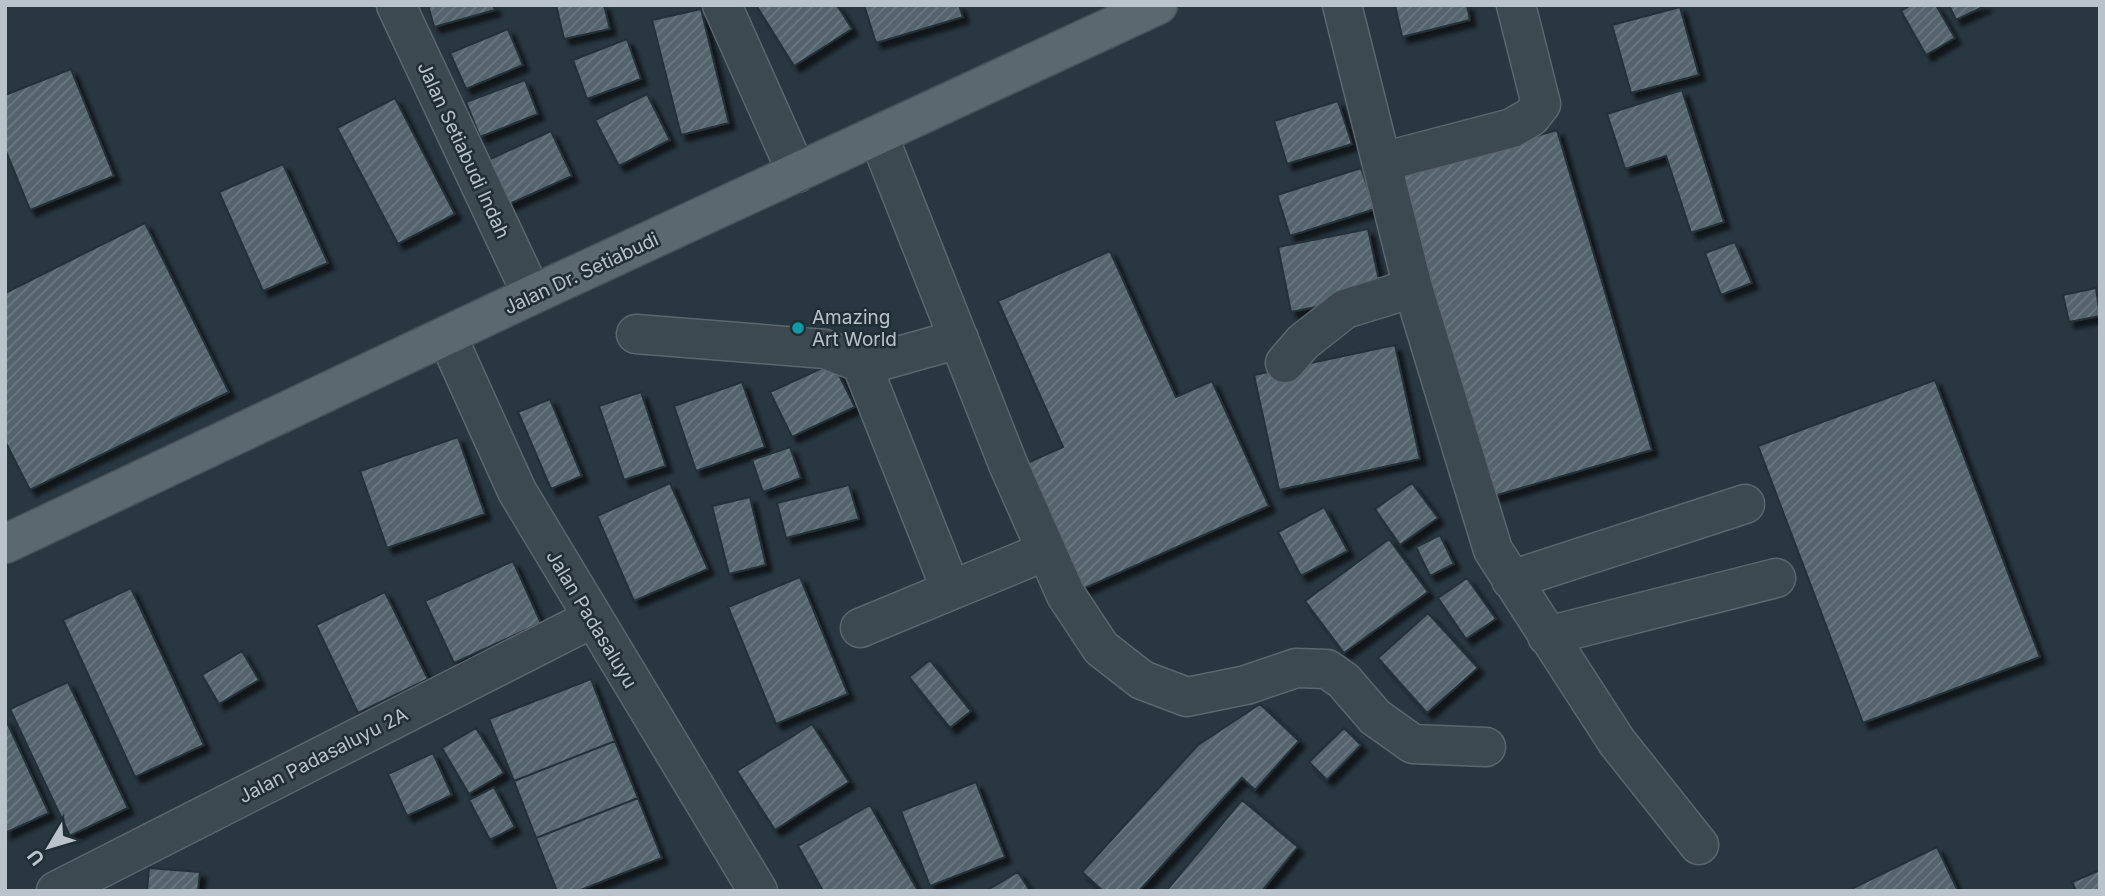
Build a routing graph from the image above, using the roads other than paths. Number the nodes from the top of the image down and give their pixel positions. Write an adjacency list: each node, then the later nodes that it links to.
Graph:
1 (396, 5): 10 (street, Jalan Setiabudi Indah)
2 (722, 5): 8 (street)
3 (1158, 5): 6 (main road, Jalan Dr. Setiabudi)
4 (1342, 5): 7 (street)
5 (1516, 5): 7 (street)
6 (878, 135): 8 (main road, Jalan Dr. Setiabudi); 13 (street)
7 (1382, 162): 9 (street)
8 (797, 173): 10 (main road, Jalan Dr. Setiabudi)
9 (1413, 288): 15 (street); 20 (street)
10 (532, 295): 12 (main road, Jalan Dr. Setiabudi)
11 (636, 334): 14 (street)
12 (447, 336): 17 (main road, Jalan Dr. Setiabudi); 22 (street, Jalan Padasaluyu)
13 (959, 339): 14 (street); 18 (street)
14 (861, 363): 21 (street)
15 (1285, 363)
16 (1745, 504): 20 (street)
17 (5, 544)
18 (1046, 551): 21 (street); 25 (street)
19 (1776, 578): 24 (street)
20 (1511, 580): 24 (street)
21 (951, 590): 23 (street)
22 (591, 619): 27 (street, Jalan Padasaluyu 2A); 28 (street, Jalan Padasaluyu)
23 (860, 628)
24 (1547, 636): 26 (street)
25 (1486, 747)
26 (1699, 845)
27 (56, 891)
28 (758, 891)

